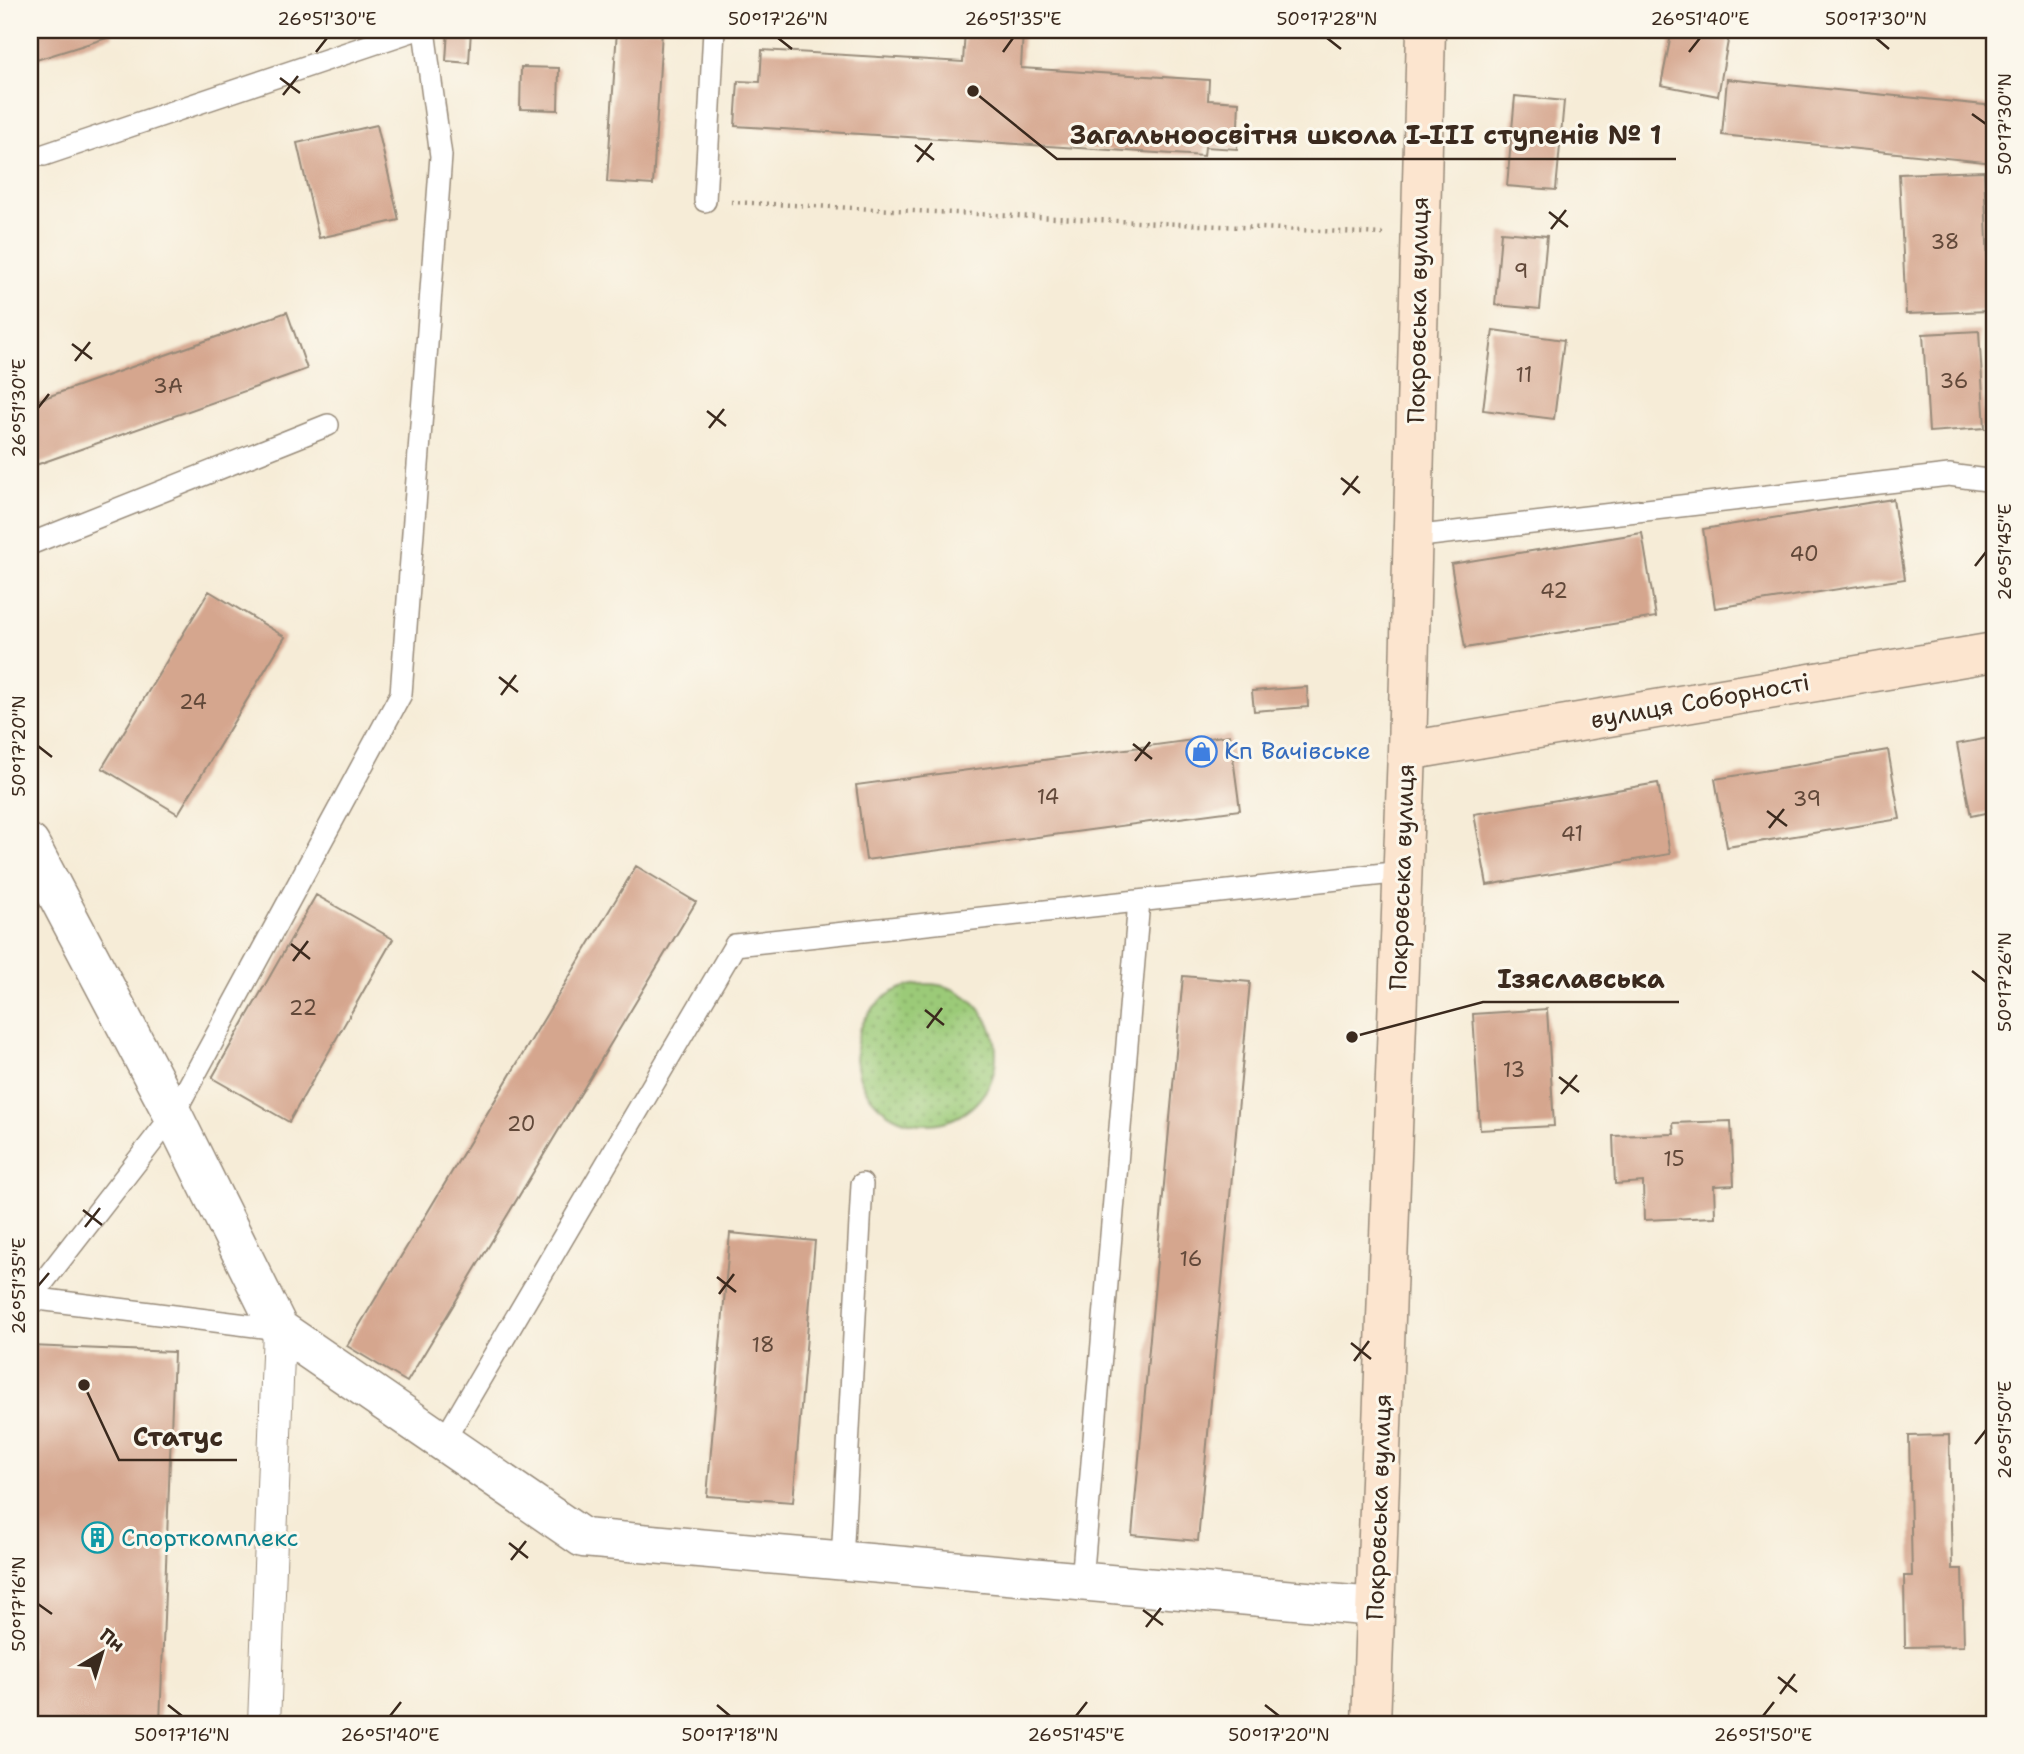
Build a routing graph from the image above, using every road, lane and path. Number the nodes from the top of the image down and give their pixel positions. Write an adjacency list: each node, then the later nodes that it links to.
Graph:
1 (415, 30): 5 (lane)
2 (424, 30): 17 (lane)
3 (714, 30): 6 (lane)
4 (1426, 30): 7 (main road, Покровська вулиця)
5 (44, 155)
6 (705, 201): 7 (path)
7 (1419, 236): 10 (main road, Покровська вулиця)
8 (328, 425): 11 (lane)
9 (1994, 481): 10 (lane)
10 (1412, 537): 13 (main road, Покровська вулиця)
11 (30, 544)
12 (1994, 652): 13 (main road, вулиця Соборності)
13 (1407, 751): 15 (main road, Покровська вулиця)
14 (30, 844): 17 (street)
15 (1402, 872): 16 (lane); 24 (main road, Покровська вулиця)
16 (1139, 901): 21 (lane); 23 (lane)
17 (173, 1115): 19 (lane); 20 (street)
18 (862, 1184): 22 (lane)
19 (30, 1298): 20 (lane)
20 (279, 1329): 21 (street); 25 (street)
21 (443, 1442): 22 (street)
22 (842, 1561): 23 (street)
23 (1082, 1582): 24 (street)
24 (1375, 1607): 26 (main road, Покровська вулиця)
25 (264, 1724)
26 (1371, 1724)

